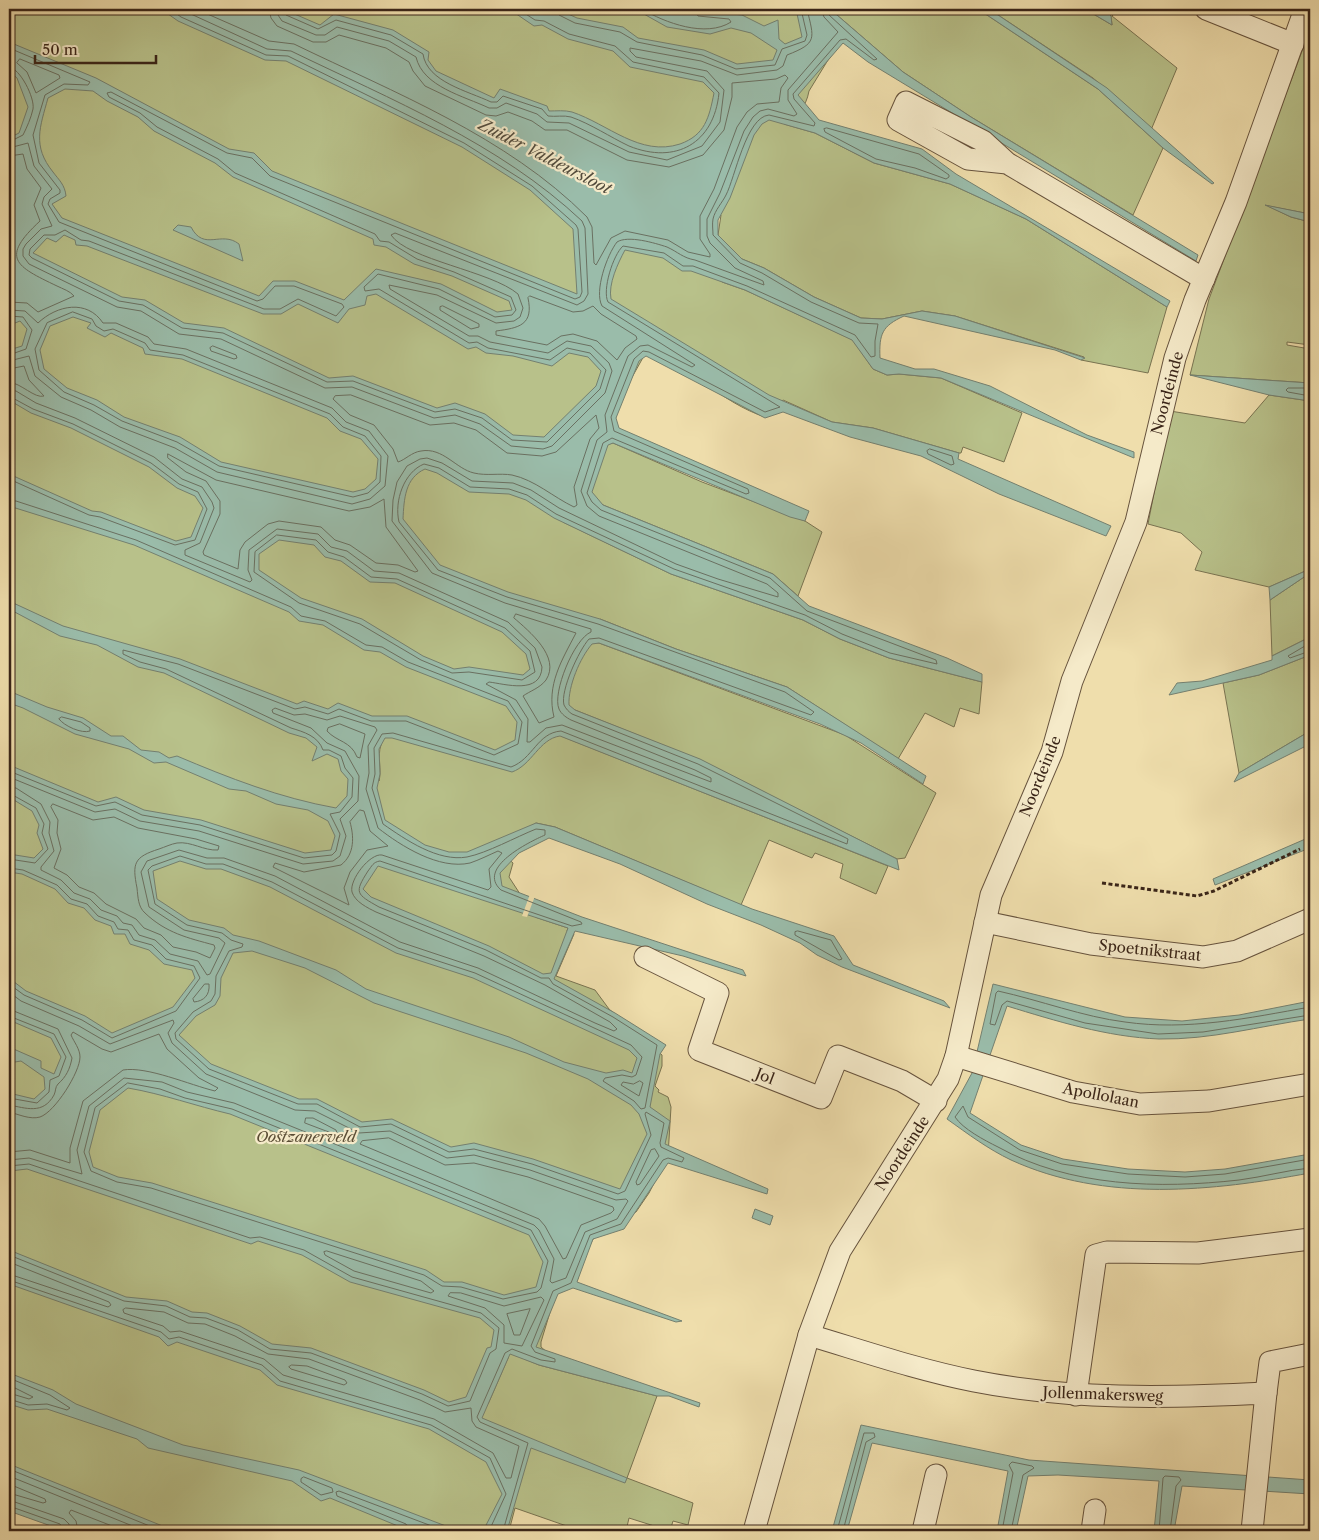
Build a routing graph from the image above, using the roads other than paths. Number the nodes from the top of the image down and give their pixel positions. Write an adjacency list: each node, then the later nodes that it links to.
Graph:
1 (1206, 9): 3 (street)
2 (1305, 9): 3 (street, Noordeinde)
3 (1292, 44): 5 (street, Noordeinde)
4 (1006, 163): 5 (street)
5 (1204, 278): 6 (street, Noordeinde)
6 (985, 922): 7 (street, Spoetnikstraat); 9 (street, Noordeinde)
7 (1308, 922)
8 (645, 957): 11 (street, Jol)
9 (972, 1062): 10 (street, Apollolaan); 11 (street, Noordeinde)
10 (1310, 1084)
11 (936, 1101): 13 (street, Noordeinde)
12 (1310, 1239): 17 (street)
13 (808, 1335): 17 (street, Jollenmakersweg); 20 (street, Noordeinde)
14 (1310, 1354): 16 (street)
15 (1310, 1367): 16 (street)
16 (1266, 1392): 17 (street, Jollenmakersweg); 23 (street)
17 (1076, 1395)
18 (936, 1475): 21 (street)
19 (1095, 1510): 22 (street)
20 (754, 1531)
21 (923, 1531)
22 (1092, 1531)
23 (1252, 1531)

